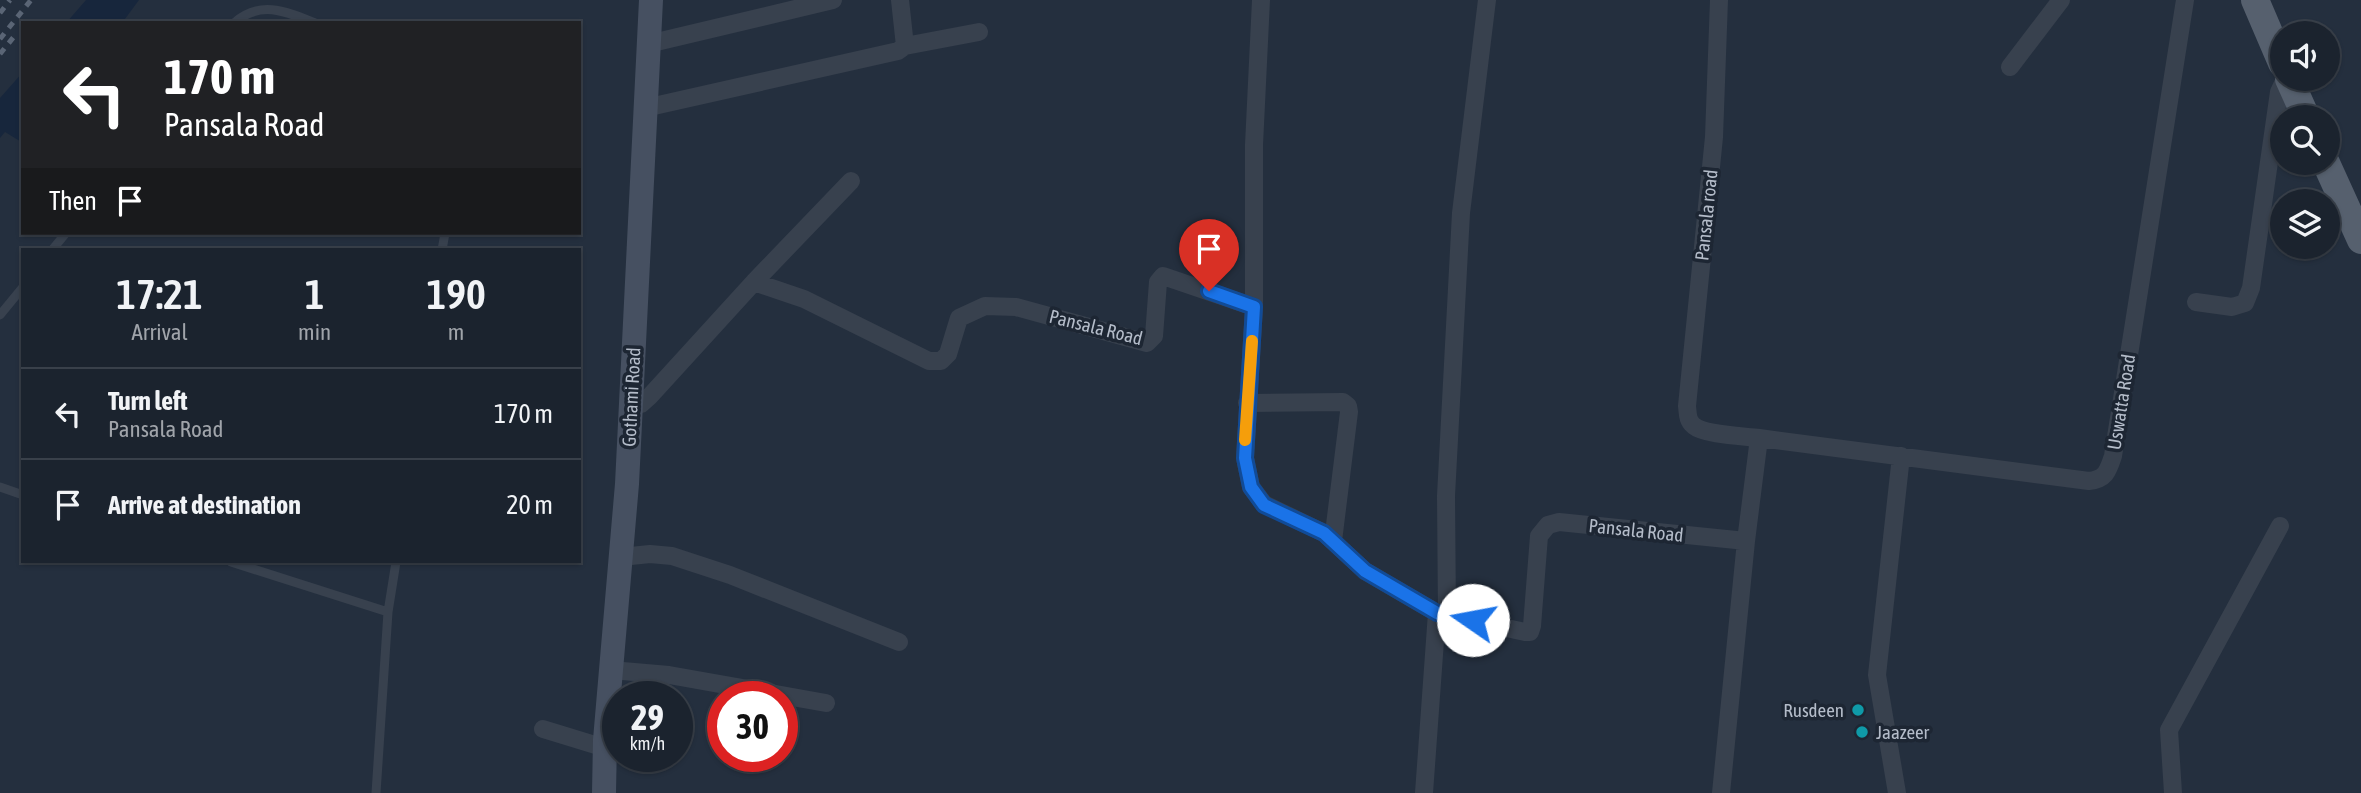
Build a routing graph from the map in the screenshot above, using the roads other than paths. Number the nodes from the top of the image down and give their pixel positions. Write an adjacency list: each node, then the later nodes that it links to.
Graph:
1 (650, 0): 14 (street, Gothami Road)
2 (833, 0): 14 (street)
3 (900, 0): 15 (street)
4 (1261, 0): 25 (street)
5 (1487, 0): 41 (street)
6 (1720, 0): 29 (street, Pansala road)
7 (2061, 0): 16 (street)
8 (2185, 0): 31 (street, Uswatta Road)
9 (2255, 0): 13 (main road)
10 (236, 21): 11 (lane)
11 (309, 21)
12 (979, 32): 15 (street)
13 (2270, 34)
14 (648, 44): 18 (street, Gothami Road)
15 (905, 46): 18 (street)
16 (2010, 67)
17 (2280, 91): 24 (street)
18 (645, 108): 28 (street, Gothami Road)
19 (2331, 175): 21 (main road)
20 (851, 181): 22 (street)
21 (2361, 240)
22 (754, 282): 25 (street, Pansala Road); 28 (street)
23 (21, 290): 26 (lane)
24 (2196, 302)
25 (1254, 307): 27 (street, Pansala Road)
26 (0, 316)
27 (1247, 402): 35 (street, Pansala Road); 35 (street)
28 (631, 407): 37 (street, Gothami Road)
29 (1695, 427): 30 (street, Uswatta Road)
30 (1759, 438): 31 (street, Uswatta Road); 36 (street)
31 (1901, 456): 53 (street)
32 (0, 487): 33 (lane)
33 (21, 494)
34 (2280, 526): 54 (street)
35 (1332, 541): 41 (street, Pansala Road)
36 (1746, 541): 41 (street, Pansala Road); 52 (street)
37 (621, 557): 42 (street); 43 (street, Gothami Road)
38 (235, 563): 40 (lane)
39 (396, 563): 40 (lane)
40 (388, 612): 49 (lane)
41 (1442, 613): 51 (street)
42 (899, 642)
43 (611, 670): 44 (street, Gothami Road); 45 (street)
44 (610, 681)
45 (826, 703)
46 (543, 729): 47 (street)
47 (602, 747)
48 (604, 772): 50 (street, Gothami Road)
49 (376, 793)
50 (604, 793)
51 (1423, 793)
52 (1721, 793)
53 (1897, 793)
54 (2173, 793)

